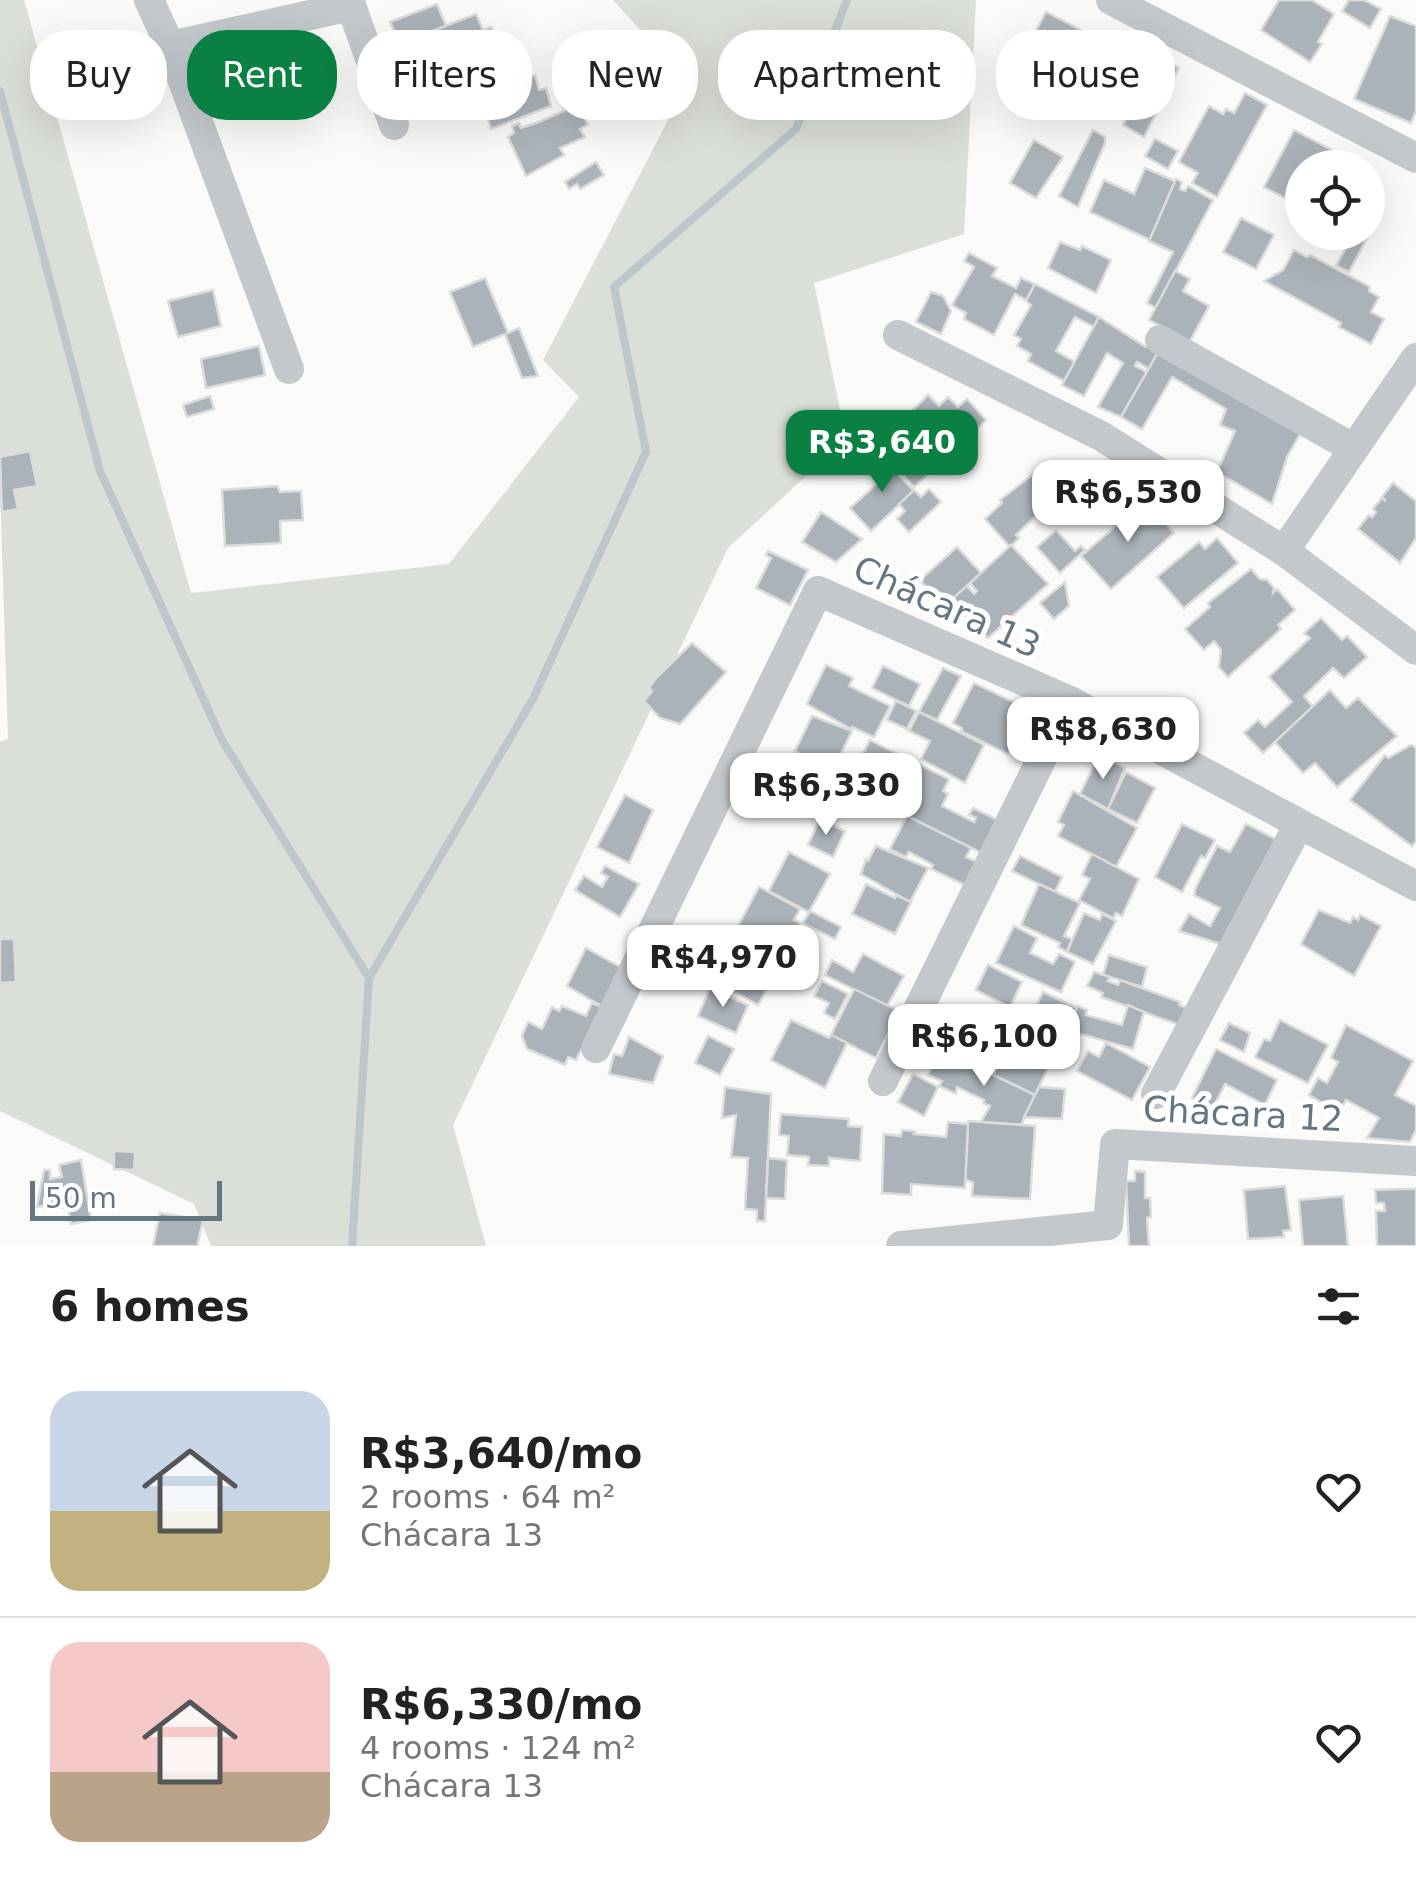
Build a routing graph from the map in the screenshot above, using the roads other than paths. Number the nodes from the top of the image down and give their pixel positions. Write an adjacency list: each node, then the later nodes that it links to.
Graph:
1 (148, 0): 5 (street)
2 (1111, 0): 7 (street)
3 (350, 3): 4 (street); 6 (street)
4 (314, 7): 5 (street)
5 (170, 46): 11 (street)
6 (394, 126)
7 (1416, 158)
8 (898, 335): 13 (street)
9 (1160, 340): 12 (street)
10 (1416, 358): 12 (street)
11 (290, 370)
12 (1353, 448): 13 (street)
13 (1284, 551): 14 (street)
14 (1416, 650)
15 (1070, 702): 16 (street, Chácara 13); 18 (street, Chácara 13); 19 (street)
16 (1299, 824): 17 (street, Chácara 13); 20 (street)
17 (1416, 886)
18 (596, 1048)
19 (884, 1081)
20 (1156, 1094)
21 (1416, 1161): 22 (street, Chácara 12)
22 (901, 1246)

